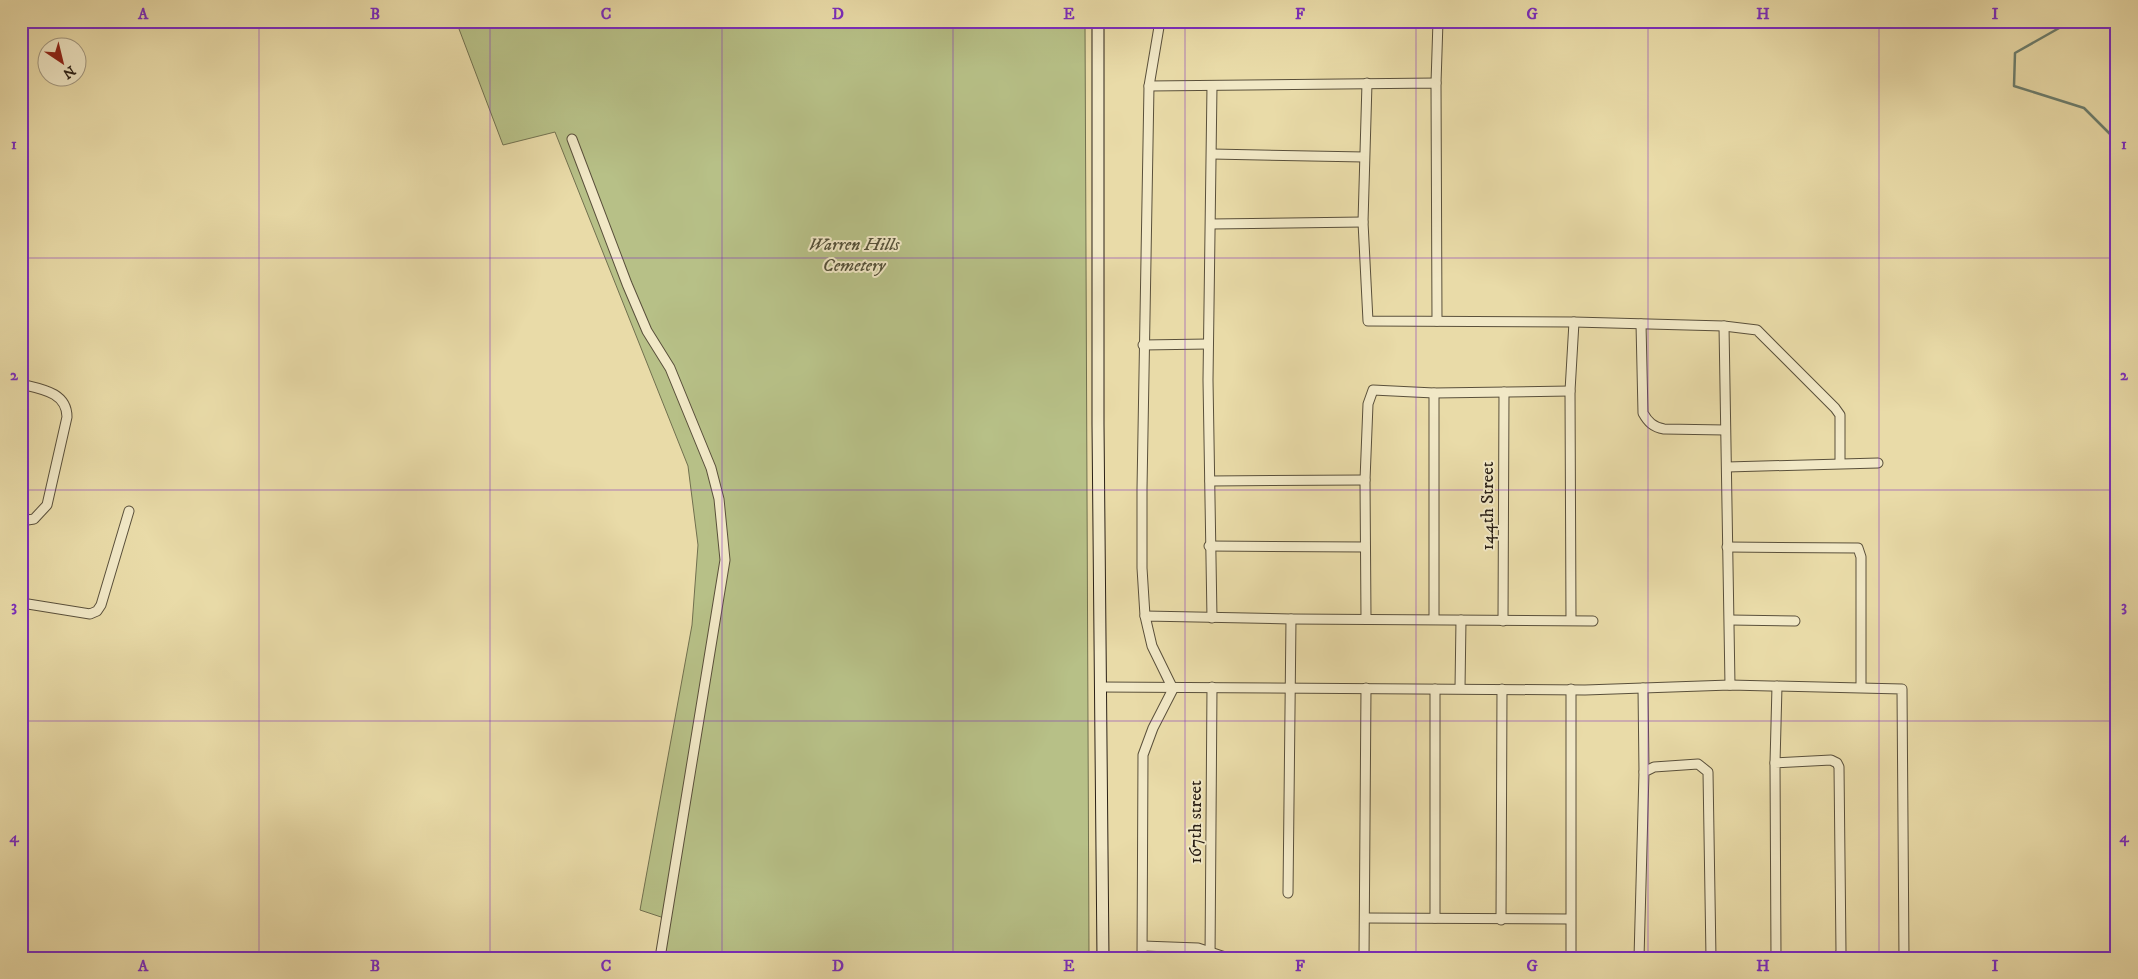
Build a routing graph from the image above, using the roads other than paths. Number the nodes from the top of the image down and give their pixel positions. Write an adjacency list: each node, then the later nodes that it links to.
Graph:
1 (1098, 21): 48 (street)
2 (1160, 21): 6 (street)
3 (1438, 21): 4 (street)
4 (1436, 82): 5 (street); 13 (street)
5 (1367, 83): 7 (street); 10 (street)
6 (1149, 86): 7 (street); 18 (street)
7 (1212, 86): 9 (street)
8 (572, 139): 69 (street)
9 (1212, 154): 10 (street); 12 (street)
10 (1364, 157): 11 (street)
11 (1363, 222): 12 (street); 13 (street)
12 (1211, 224): 17 (street)
13 (1437, 321): 14 (street)
14 (1574, 322): 15 (street); 21 (street)
15 (1641, 324): 16 (street); 23 (street)
16 (1724, 326): 23 (street); 24 (street)
17 (1208, 344): 18 (street); 28 (street)
18 (1143, 345): 35 (street)
19 (21, 384): 30 (street)
20 (1504, 392): 21 (street); 22 (street); 43 (street, 144th Street)
21 (1570, 392): 41 (street)
22 (1434, 393): 27 (street); 39 (street)
23 (1725, 430): 26 (street)
24 (1840, 463): 25 (street); 26 (street)
25 (1878, 463)
26 (1727, 467): 33 (street)
27 (1365, 480): 28 (street); 32 (street)
28 (1210, 481): 31 (street)
29 (129, 511): 34 (street)
30 (21, 521)
31 (1209, 546): 32 (street); 36 (street)
32 (1365, 547): 37 (street)
33 (1727, 548): 42 (street); 51 (street)
34 (21, 605)
35 (1145, 616): 36 (street); 52 (street)
36 (1212, 618): 38 (street)
37 (1366, 618): 38 (street); 39 (street)
38 (1291, 619): 50 (street)
39 (1434, 619): 40 (street)
40 (1461, 620): 43 (street); 54 (street)
41 (1571, 620): 43 (street); 44 (street)
42 (1730, 620): 45 (street); 46 (street)
43 (1503, 621)
44 (1593, 621)
45 (1795, 621)
46 (1730, 685): 47 (street); 55 (street)
47 (1776, 686): 51 (street); 59 (street)
48 (1100, 687): 52 (street); 70 (street)
49 (1212, 687): 50 (street); 52 (street); 67 (street, 167th street)
50 (1290, 687): 53 (street); 61 (street)
51 (1861, 687): 79 (street)
52 (1173, 688): 66 (street)
53 (1366, 688): 56 (street); 62 (street)
54 (1460, 688): 56 (street); 57 (street)
55 (1643, 688): 58 (street); 60 (street)
56 (1435, 689): 63 (street)
57 (1502, 689): 58 (street); 65 (street)
58 (1571, 689): 64 (street)
59 (1775, 763): 77 (street); 78 (street)
60 (1644, 772): 75 (street); 76 (street)
61 (1288, 893)
62 (1366, 918): 63 (street); 68 (street)
63 (1436, 918): 65 (street)
64 (1570, 919): 65 (street); 74 (street)
65 (1501, 920)
66 (1142, 946): 67 (street); 71 (street)
67 (1210, 955): 72 (street)
68 (1364, 957): 73 (street)
69 (660, 958)
70 (1102, 958)
71 (1142, 958)
72 (1228, 958)
73 (1277, 958)
74 (1570, 958)
75 (1639, 958)
76 (1711, 958)
77 (1776, 958)
78 (1837, 958)
79 (1904, 958)

